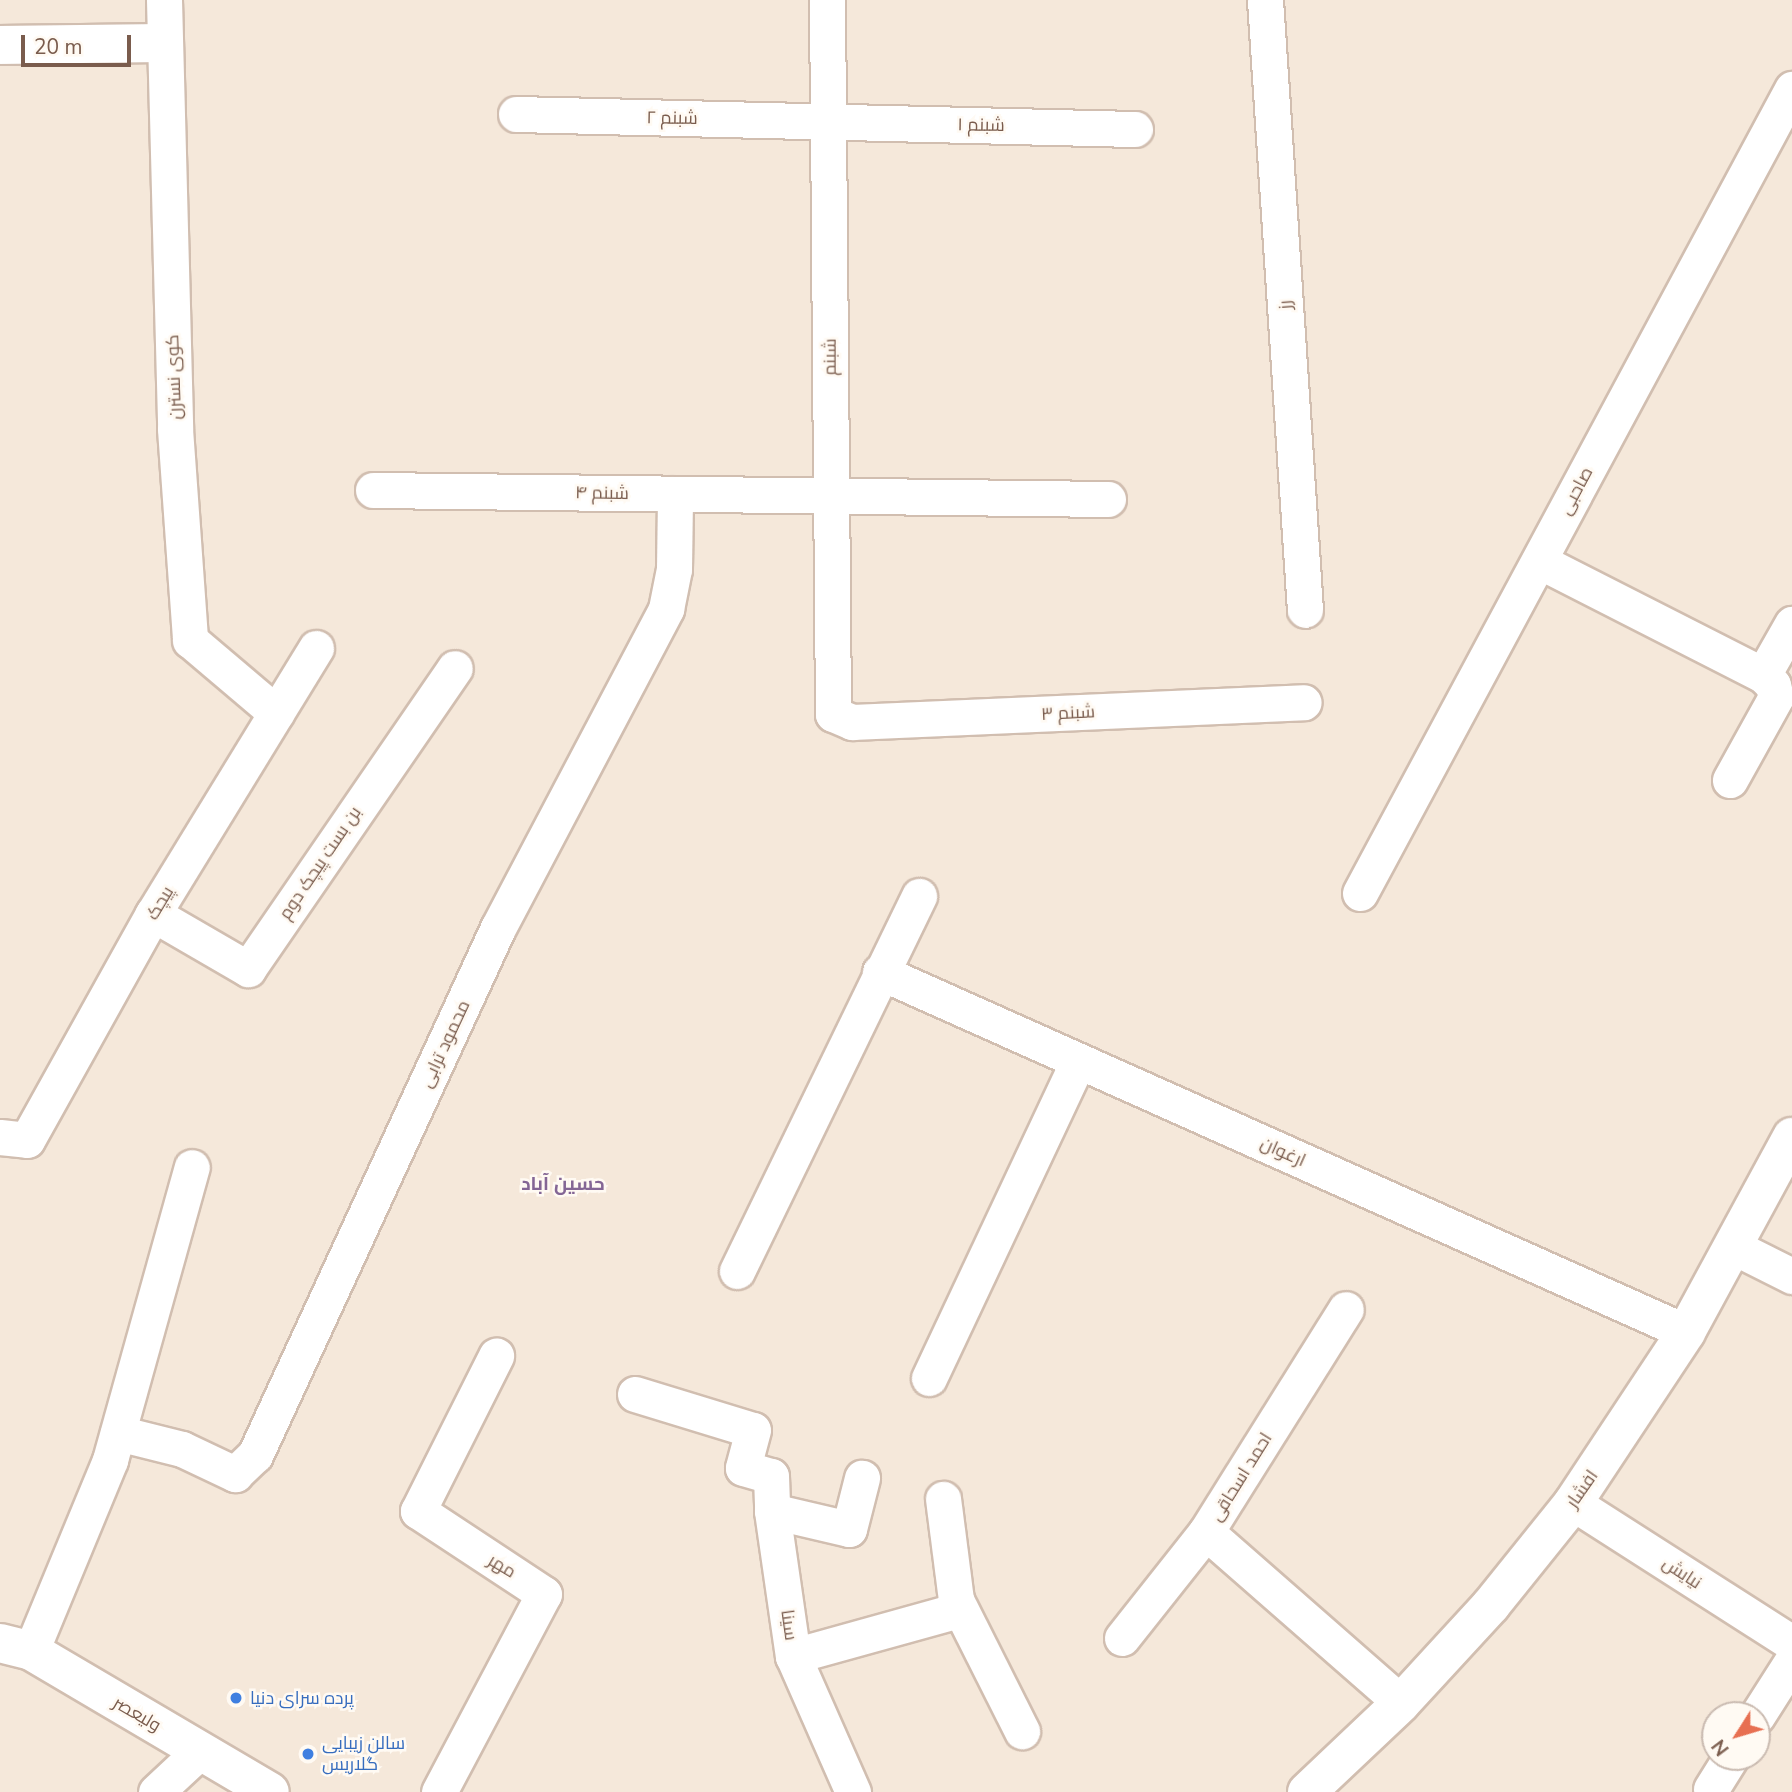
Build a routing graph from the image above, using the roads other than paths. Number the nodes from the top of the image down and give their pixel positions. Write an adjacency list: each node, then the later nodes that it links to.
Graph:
1 (164, 0): 4 (street, کوی نسترن)
2 (827, 0): 8 (street, شبنم)
3 (1265, 0): 15 (street, رز)
4 (164, 43): 5 (street); 21 (street, کوی نسترن)
5 (0, 45)
6 (1792, 89): 14 (street, صاحبی)
7 (516, 114): 8 (street, شبنم ۲)
8 (828, 121): 9 (street, شبنم ۱); 12 (street, شبنم)
9 (1135, 129)
10 (373, 489): 11 (street, شبنم ۴)
11 (675, 494): 12 (street, شبنم ۴); 40 (street, محمود ترابی)
12 (831, 495): 13 (street, شبنم ۴); 22 (street, شبنم)
13 (1108, 499)
14 (1539, 561): 19 (street); 24 (street, صاحبی)
15 (1305, 610)
16 (1792, 624): 19 (street)
17 (316, 648): 21 (street, پیچک)
18 (455, 668): 26 (street, بن بست پیچک دوم)
19 (1763, 675): 23 (street)
20 (1304, 702): 22 (street, شبنم ۳)
21 (276, 713): 26 (street, پیچک)
22 (833, 714)
23 (1730, 780)
24 (1360, 893)
25 (919, 896): 27 (street)
26 (153, 914): 29 (street, پیچک)
27 (880, 972): 28 (street, ارغوان); 33 (street)
28 (1079, 1061): 36 (street, ارغوان); 38 (street)
29 (0, 1137)
30 (1792, 1138): 32 (street, افشار)
31 (192, 1167): 40 (street)
32 (1732, 1246): 34 (street); 36 (street, افشار)
33 (737, 1271)
34 (1792, 1276)
35 (1346, 1309): 45 (street, احمد اسحاقی)
36 (1686, 1332): 43 (street, افشار)
37 (496, 1356): 60 (street, مهر)
38 (929, 1378)
39 (635, 1394): 44 (street, سینا)
40 (118, 1433): 49 (street)
41 (862, 1478): 44 (street)
42 (943, 1499): 46 (street)
43 (1573, 1503): 48 (street, نیایش); 53 (street, افشار)
44 (772, 1511): 50 (street, سینا)
45 (1206, 1532): 47 (street); 53 (street, احمد اسحاقی)
46 (956, 1600): 50 (street); 54 (street)
47 (1122, 1638)
48 (1792, 1643)
49 (15, 1647): 55 (street, ولیعصر)
50 (793, 1656): 61 (street, سینا)
51 (1792, 1661): 52 (street)
52 (1767, 1701)
53 (1401, 1703): 62 (street, افشار)
54 (1021, 1731)
55 (200, 1751): 58 (street); 59 (street, ولیعصر)
56 (1722, 1771): 57 (street)
57 (1711, 1789)
58 (156, 1792)
59 (270, 1792)
60 (439, 1792)
61 (853, 1792)
62 (1307, 1792)

